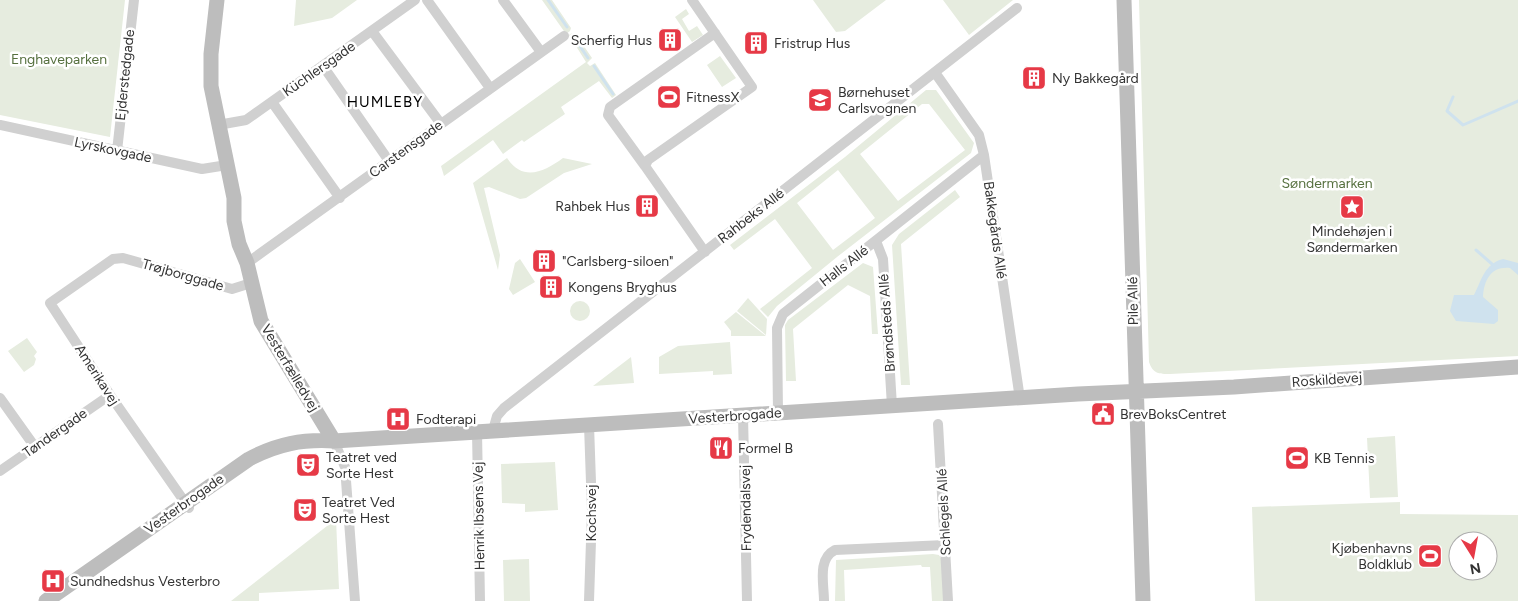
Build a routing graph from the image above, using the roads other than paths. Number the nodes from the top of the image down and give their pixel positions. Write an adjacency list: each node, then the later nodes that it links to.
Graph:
1 (134, 0): 20 (street, Ejderstedgade)
2 (217, 0): 19 (street, Vesterfælledvej)
3 (414, 0): 9 (street, Küchlersgade)
4 (427, 0): 15 (street)
5 (503, 0): 12 (street)
6 (692, 0): 10 (street)
7 (1124, 0): 32 (street, Pile Allé)
8 (1018, 8): 14 (street, Rahbeks Allé)
9 (372, 30): 13 (street, Küchlersgade); 17 (street)
10 (715, 33): 24 (street); 24 (street)
11 (564, 36): 12 (street, Carstensgade)
12 (541, 52): 15 (street, Carstensgade)
13 (323, 66): 16 (street, Küchlersgade); 22 (street)
14 (936, 74): 21 (street, Bakkegårds Allé); 27 (street, Rahbeks Allé)
15 (490, 88): 17 (street, Carstensgade)
16 (272, 102): 19 (street, Küchlersgade); 25 (street)
17 (441, 124): 22 (street, Carstensgade)
18 (0, 125): 20 (street, Lyrskovgade)
19 (218, 125): 23 (street, Vesterfælledvej)
20 (117, 151): 23 (street, Lyrskovgade)
21 (984, 155): 26 (street, Halls Allé); 35 (street, Bakkegårds Allé)
22 (389, 161): 25 (street, Carstensgade)
23 (227, 165): 29 (street, Vesterfælledvej)
24 (645, 166): 27 (street)
25 (340, 198): 29 (street, Carstensgade)
26 (876, 241): 36 (street, Brøndsteds Allé); 37 (street, Halls Allé)
27 (705, 252): 41 (street, Rahbeks Allé)
28 (113, 259): 30 (street, Trøjborggade); 33 (street, Amerikavej)
29 (247, 262): 30 (street, Vesterfælledvej)
30 (252, 283): 43 (street, Vesterfælledvej)
31 (1518, 367): 32 (street, Roskildevej)
32 (1137, 392): 35 (street, Vesterbrogade); 56 (street, Pile Allé)
33 (110, 395): 44 (street, Tøndergade); 46 (street, Amerikavej)
34 (0, 398): 44 (street)
35 (1020, 399): 36 (street, Vesterbrogade)
36 (892, 406): 37 (street, Vesterbrogade)
37 (778, 413): 38 (street, Vesterbrogade)
38 (743, 415): 40 (street, Vesterbrogade); 53 (street, Frydendalsvej)
39 (938, 424): 47 (street, Schlegels Allé)
40 (588, 425): 41 (street, Vesterbrogade); 52 (street, Kochsvej)
41 (494, 430): 42 (street, Vesterbrogade)
42 (477, 431): 43 (street, Vesterbrogade); 51 (street, Henrik Ibsens Vej)
43 (334, 441): 46 (street, Vesterbrogade); 50 (street)
44 (35, 447): 45 (street, Tøndergade)
45 (0, 471)
46 (188, 506): 48 (street, Vesterbrogade); 49 (street, Vesterbrogade)
47 (945, 545): 54 (street); 55 (street, Schlegels Allé)
48 (46, 601)
49 (58, 601)
50 (355, 601)
51 (480, 601)
52 (589, 601)
53 (747, 601)
54 (824, 601)
55 (948, 601)
56 (1143, 601)

